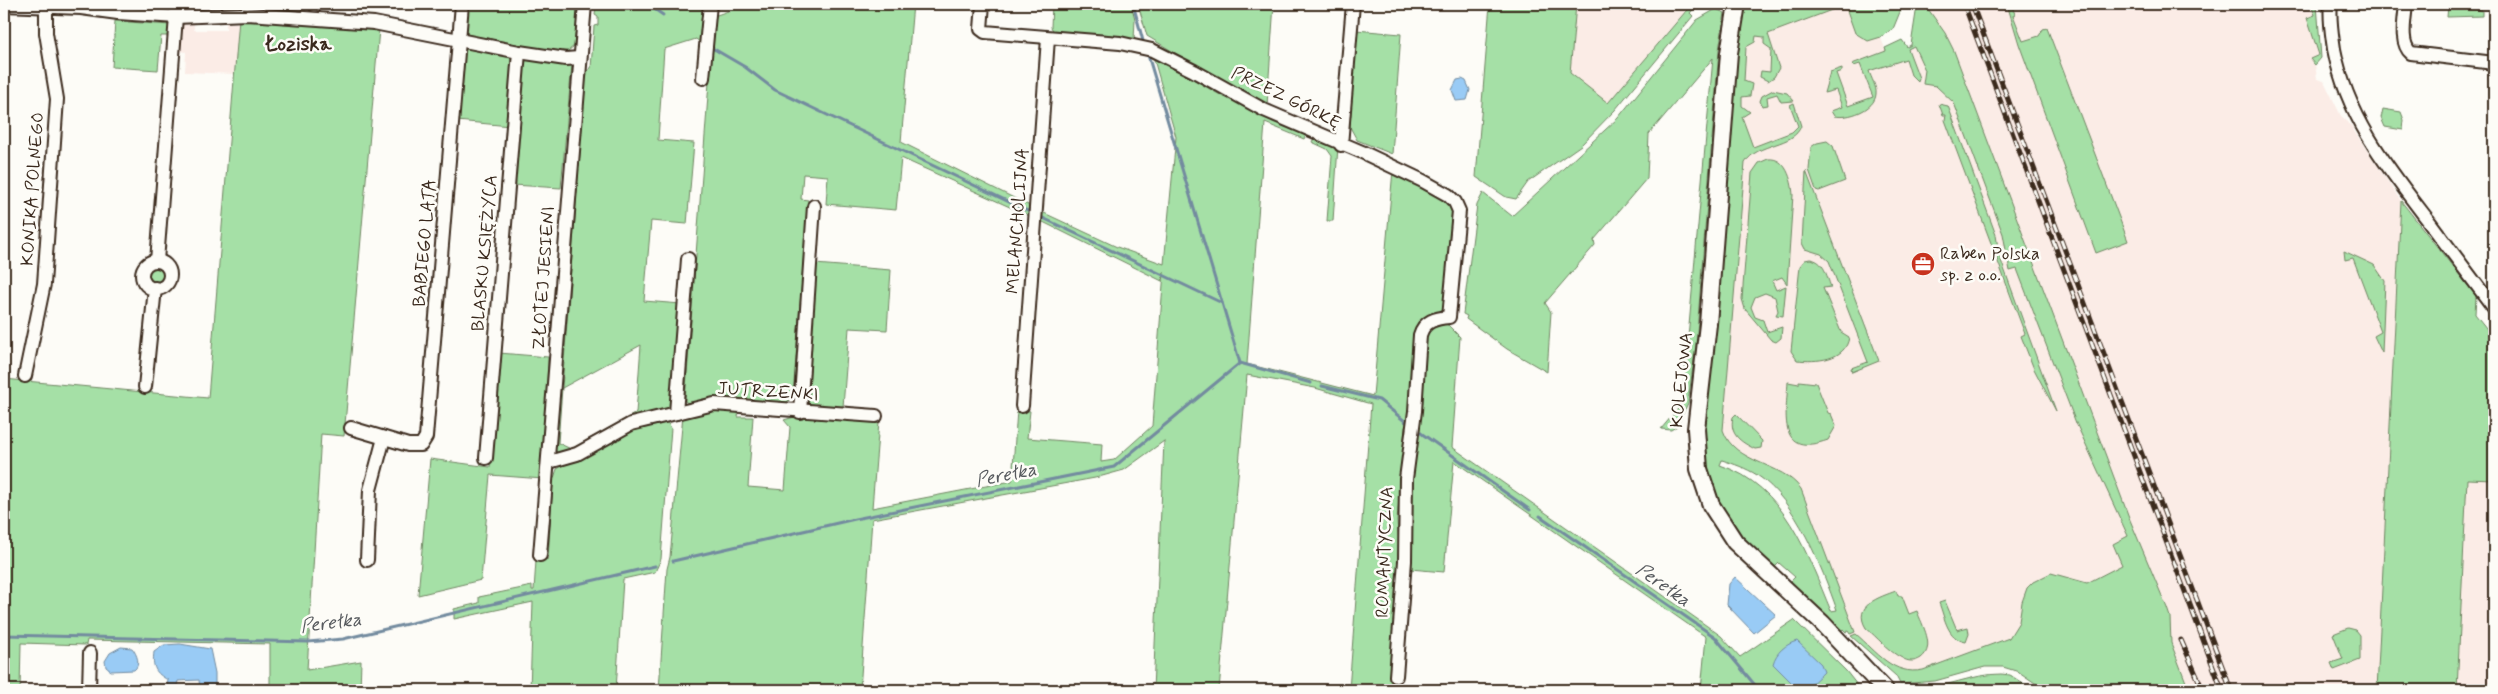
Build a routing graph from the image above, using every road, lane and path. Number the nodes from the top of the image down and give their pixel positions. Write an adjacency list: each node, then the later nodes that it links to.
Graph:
1 (462, 4): 13 (street, BABIEGO LATA)
2 (585, 4): 15 (street, ZŁOTEJ JESIENI)
3 (710, 4): 17 (street)
4 (983, 4): 12 (street, PRZEZ GÓRKĘ)
5 (1353, 4): 18 (street)
6 (1738, 4): 40 (street, KOLEJOWA)
7 (2331, 4): 23 (street)
8 (2406, 4): 16 (street)
9 (4, 5): 10 (street)
10 (46, 5): 11 (street); 25 (street, KONIKA POLNEGO)
11 (176, 10): 13 (street); 21 (street)
12 (1048, 38): 18 (street, PRZEZ GÓRKĘ); 27 (street, MELANCHOLIJNA)
13 (459, 39): 14 (street); 32 (street, BABIEGO LATA)
14 (519, 52): 15 (street); 33 (street, BLASKU KSIĘŻYCA)
15 (579, 58): 34 (street, ZŁOTEJ JESIENI)
16 (2494, 63)
17 (703, 78)
18 (1341, 144): 24 (street, PRZEZ GÓRKĘ)
19 (814, 206): 28 (street)
20 (688, 259): 29 (street)
21 (157, 261): 22 (street); 22 (street)
22 (155, 288): 26 (street)
23 (2494, 308)
24 (1449, 317): 38 (street, ROMANTYCZNA)
25 (25, 376)
26 (146, 387)
27 (1022, 406)
28 (800, 412): 29 (street, JUTRZENKI); 30 (street, JUTRZENKI)
29 (676, 413): 34 (street, JUTRZENKI)
30 (876, 416)
31 (351, 428): 32 (street, BABIEGO LATA)
32 (384, 438): 36 (street)
33 (486, 458)
34 (549, 462): 35 (street, ZŁOTEJ JESIENI)
35 (540, 555)
36 (367, 560)
37 (90, 653): 39 (street)
38 (1396, 676)
39 (89, 690)
40 (1885, 690)

